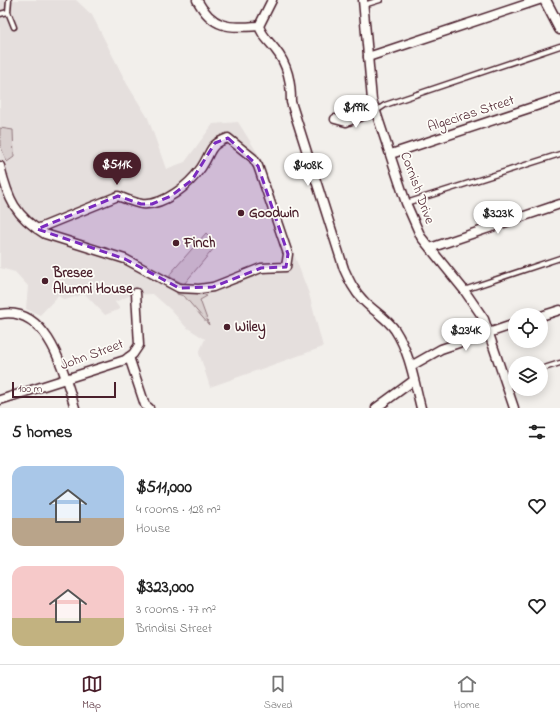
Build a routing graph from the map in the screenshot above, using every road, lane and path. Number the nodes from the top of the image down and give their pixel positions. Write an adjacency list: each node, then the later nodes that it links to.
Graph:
1 (9, 0): 8 (lane)
2 (198, 0): 10 (street)
3 (272, 0): 10 (street)
4 (380, 0): 7 (lane)
5 (539, 0): 14 (street)
6 (545, 0): 12 (street)
7 (363, 3): 14 (street, Cornish Drive)
8 (8, 12): 9 (lane); 11 (lane)
9 (0, 14)
10 (258, 26): 35 (street)
11 (14, 27)
12 (560, 29)
13 (560, 46): 16 (lane)
14 (368, 57): 16 (street, Cornish Drive)
15 (560, 98): 18 (street, Algeciras Street)
16 (376, 111): 17 (street); 18 (street, Cornish Drive)
17 (334, 120)
18 (391, 154): 21 (street, Cornish Drive)
19 (560, 154): 21 (lane)
20 (0, 166): 23 (street)
21 (406, 203): 24 (street, Cornish Drive)
22 (560, 204): 24 (street)
23 (37, 229): 23 (street)
24 (430, 248): 26 (street, Cornish Drive)
25 (560, 258): 26 (lane)
26 (464, 290): 32 (street, Cornish Drive)
27 (136, 293): 33 (street, John Street)
28 (560, 310): 30 (street)
29 (0, 314): 37 (street)
30 (548, 314)
31 (508, 327): 32 (street)
32 (490, 333): 35 (street); 40 (street, Cornish Drive)
33 (129, 357): 37 (street, John Street); 43 (street)
34 (560, 363): 36 (lane)
35 (411, 366): 39 (street)
36 (548, 367)
37 (66, 378): 41 (street, John Street); 42 (street)
38 (508, 380): 40 (lane)
39 (413, 381): 44 (street); 45 (street)
40 (505, 381): 46 (street, Cornish Drive)
41 (0, 400)
42 (75, 408)
43 (149, 408)
44 (376, 408)
45 (421, 408)
46 (514, 408)

